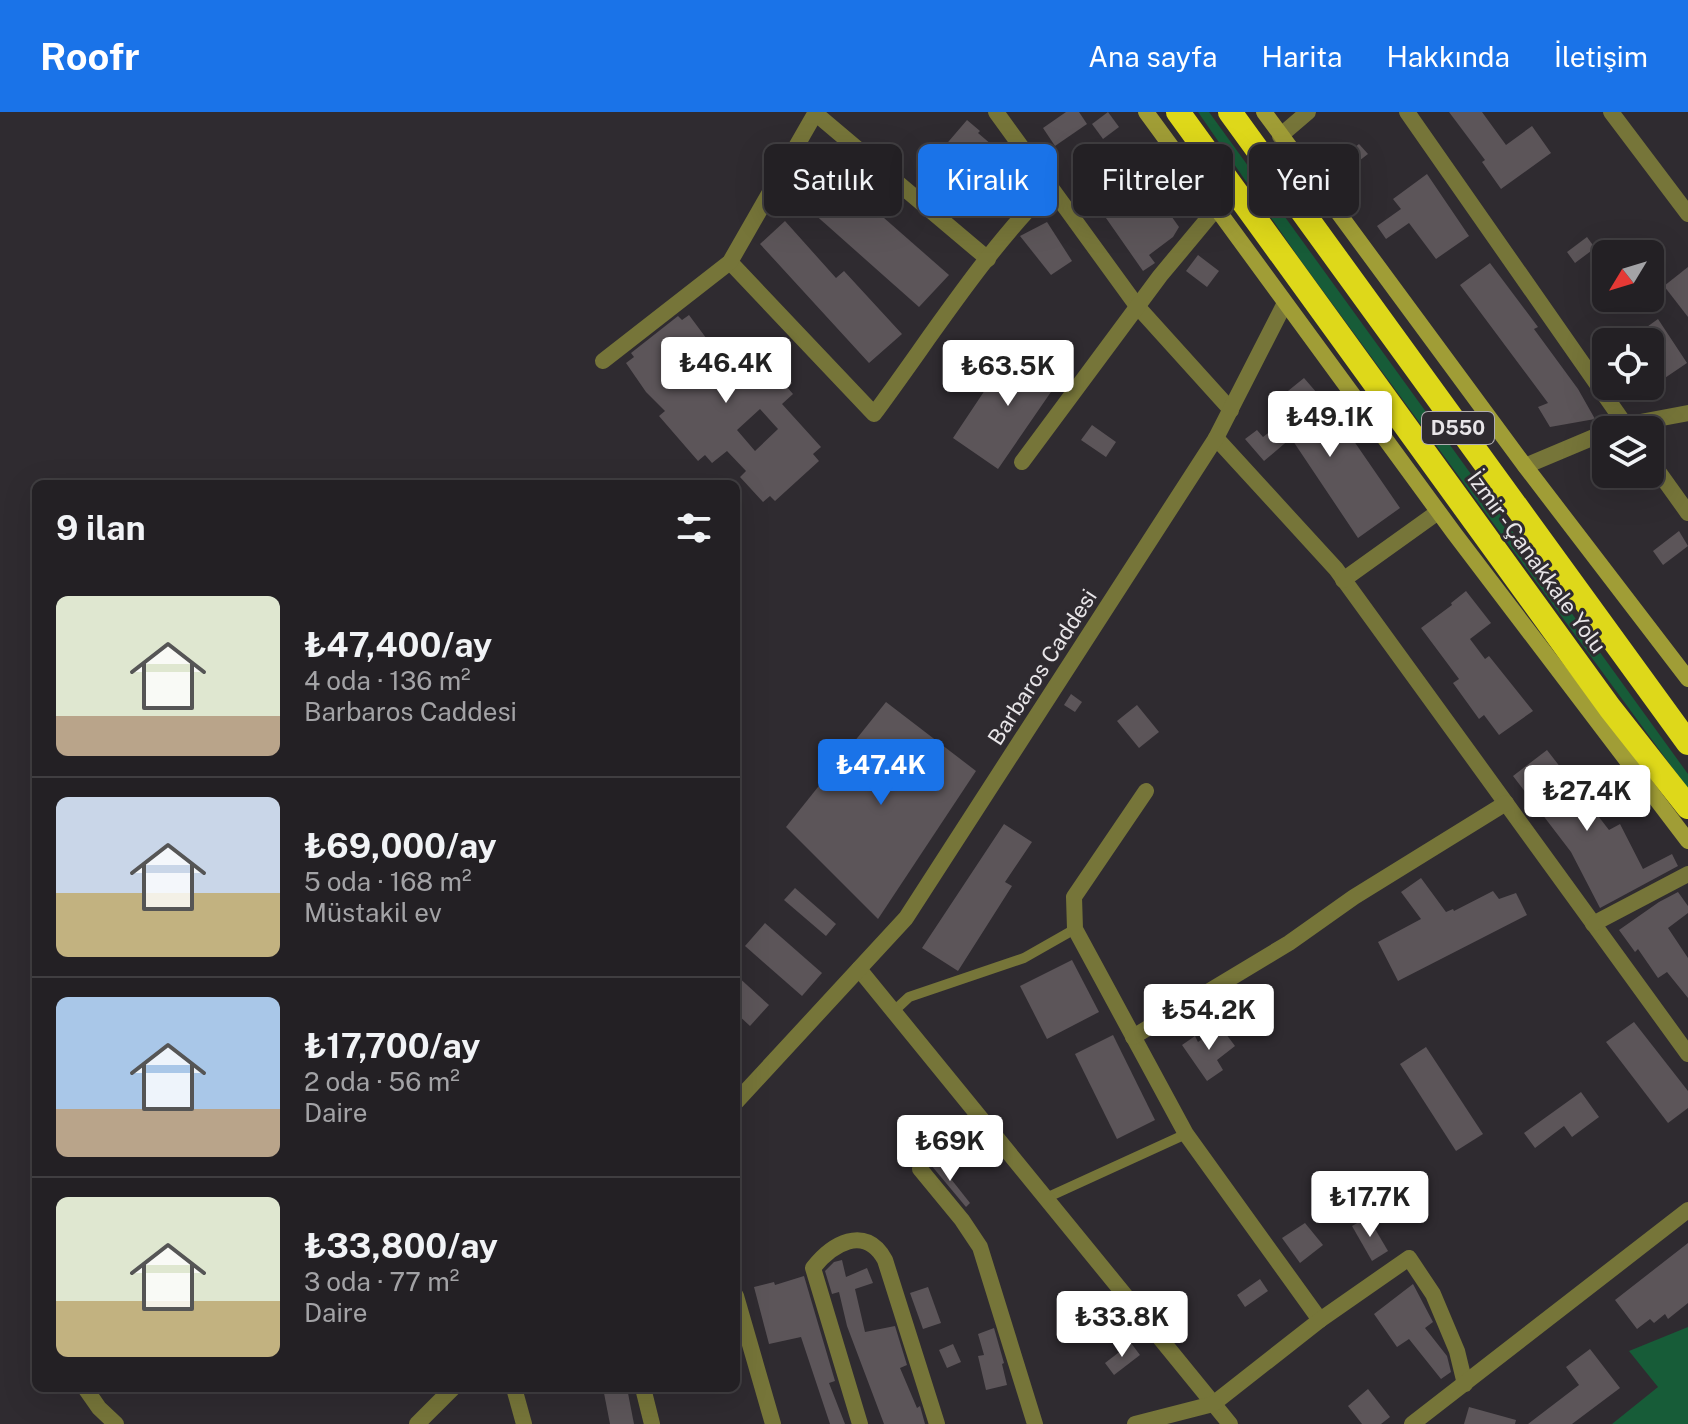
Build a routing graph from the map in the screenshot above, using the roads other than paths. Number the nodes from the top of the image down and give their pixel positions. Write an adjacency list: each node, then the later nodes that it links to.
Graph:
1 (815, 112): 18 (street); 19 (street)
2 (996, 112): 11 (street)
3 (1146, 112): 12 (main road)
4 (1178, 112): 39 (highway, İzmir - Çanakkale Yolu / D550)
5 (1230, 112): 36 (highway, İzmir - Çanakkale Yolu / D550)
6 (1264, 112): 10 (main road)
7 (1308, 112): 10 (street)
8 (1407, 112): 25 (street)
9 (1611, 112): 14 (street)
10 (1280, 136): 30 (main road)
11 (1019, 144)
12 (1169, 144)
13 (1057, 197): 21 (street)
14 (1688, 214)
15 (1022, 216): 18 (street)
16 (1210, 216): 21 (street)
17 (1220, 216): 20 (main road)
18 (988, 259): 19 (street)
19 (730, 262): 22 (street)
20 (1285, 303): 23 (street, Barbaros Caddesi); 32 (main road)
21 (1137, 306): 23 (street); 29 (street)
22 (603, 361)
23 (1231, 410): 27 (street, Barbaros Caddesi)
24 (1688, 413): 26 (street)
25 (1608, 416)
26 (1664, 418)
27 (1216, 438): 34 (street); 44 (street, Barbaros Caddesi)
28 (1592, 439): 30 (street)
29 (1022, 462)
30 (1525, 466): 35 (main road)
31 (1664, 480): 33 (street)
32 (1438, 512): 34 (street); 40 (main road)
33 (1688, 513)
34 (1343, 580): 38 (street)
35 (1688, 679)
36 (1688, 743)
37 (1146, 791): 43 (street)
38 (1506, 803): 42 (street); 46 (street)
39 (1688, 807)
40 (1688, 841)
41 (1688, 874): 42 (street)
42 (1593, 924): 47 (street)
43 (1075, 929): 45 (lane); 46 (street)
44 (859, 969): 45 (street); 48 (street, Barbaros Caddesi)
45 (894, 1011): 51 (street)
46 (1133, 1037): 49 (street)
47 (1688, 1054)
48 (740, 1098)
49 (1186, 1134): 51 (lane); 54 (street)
50 (920, 1169): 68 (street)
51 (1046, 1198): 60 (street)
52 (1688, 1210): 55 (street)
53 (740, 1310): 65 (street)
54 (1320, 1320): 55 (street); 60 (street)
55 (1465, 1384): 71 (street)
56 (88, 1392): 61 (street)
57 (449, 1392): 62 (street)
58 (515, 1392): 63 (street)
59 (644, 1392): 64 (street)
60 (1213, 1404): 69 (street); 70 (street)
61 (116, 1424)
62 (417, 1424)
63 (524, 1424)
64 (652, 1424)
65 (773, 1424)
66 (860, 1424): 67 (street)
67 (937, 1424)
68 (1035, 1424)
69 (1135, 1424)
70 (1230, 1424)
71 (1412, 1424)

